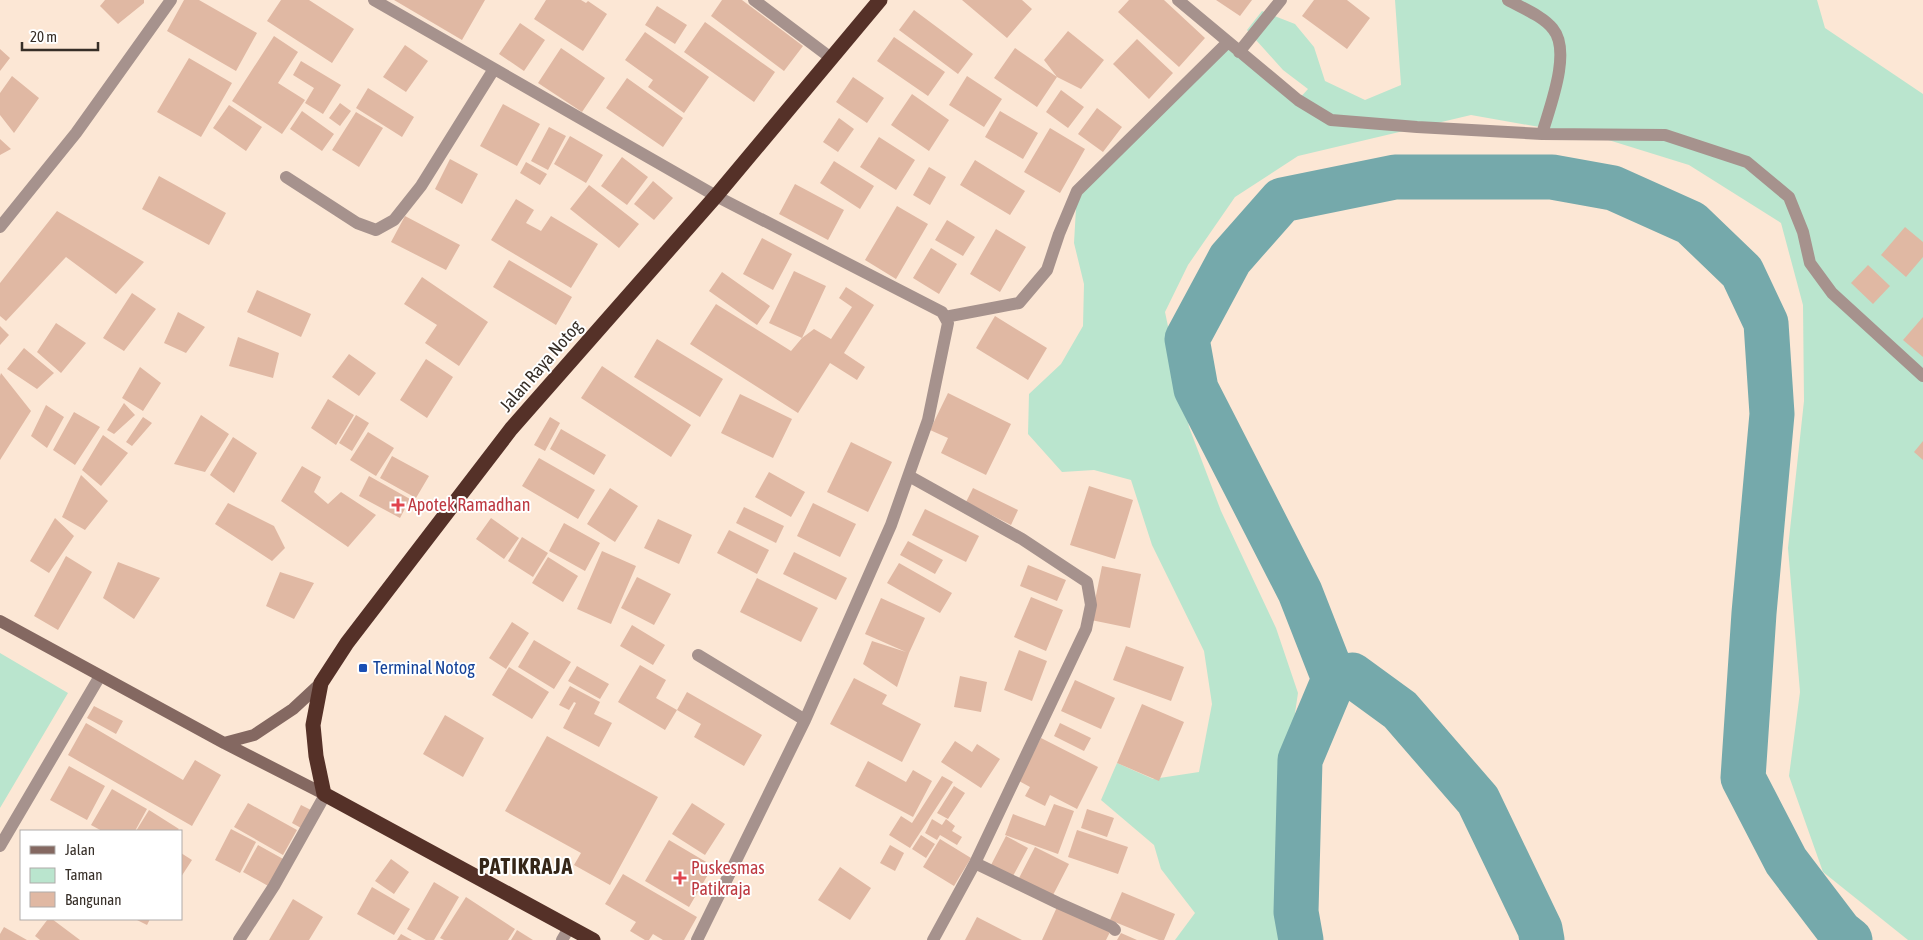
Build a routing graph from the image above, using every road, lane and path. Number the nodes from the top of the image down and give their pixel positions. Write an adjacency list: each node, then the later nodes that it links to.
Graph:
1 (170, 0): 15 (street)
2 (374, 0): 11 (street)
3 (754, 0): 10 (street)
4 (880, 0): 10 (highway, Jalan Raya Notog)
5 (1178, 0): 8 (street)
6 (1281, 0): 9 (street)
7 (1508, 0): 12 (street)
8 (1228, 42): 9 (street); 16 (street)
9 (1239, 52): 12 (street)
10 (831, 58): 14 (highway, Jalan Raya Notog)
11 (494, 68): 13 (street); 14 (street)
12 (1542, 134): 17 (street)
13 (286, 177)
14 (716, 196): 16 (street); 22 (highway, Jalan Raya Notog)
15 (0, 227)
16 (945, 317): 18 (street)
17 (1923, 376)
18 (909, 476): 23 (street); 27 (street)
19 (0, 621): 21 (street)
20 (698, 654): 23 (street)
21 (100, 676): 24 (street); 26 (street)
22 (321, 684): 24 (street); 25 (highway, Jalan Raya Notog)
23 (805, 720): 32 (street)
24 (224, 743): 25 (street)
25 (325, 795): 29 (highway); 30 (street)
26 (0, 846)
27 (975, 863): 28 (street); 33 (street)
28 (1115, 930)
29 (566, 934): 31 (highway)
30 (239, 940)
31 (593, 940)
32 (696, 940)
33 (933, 940)

